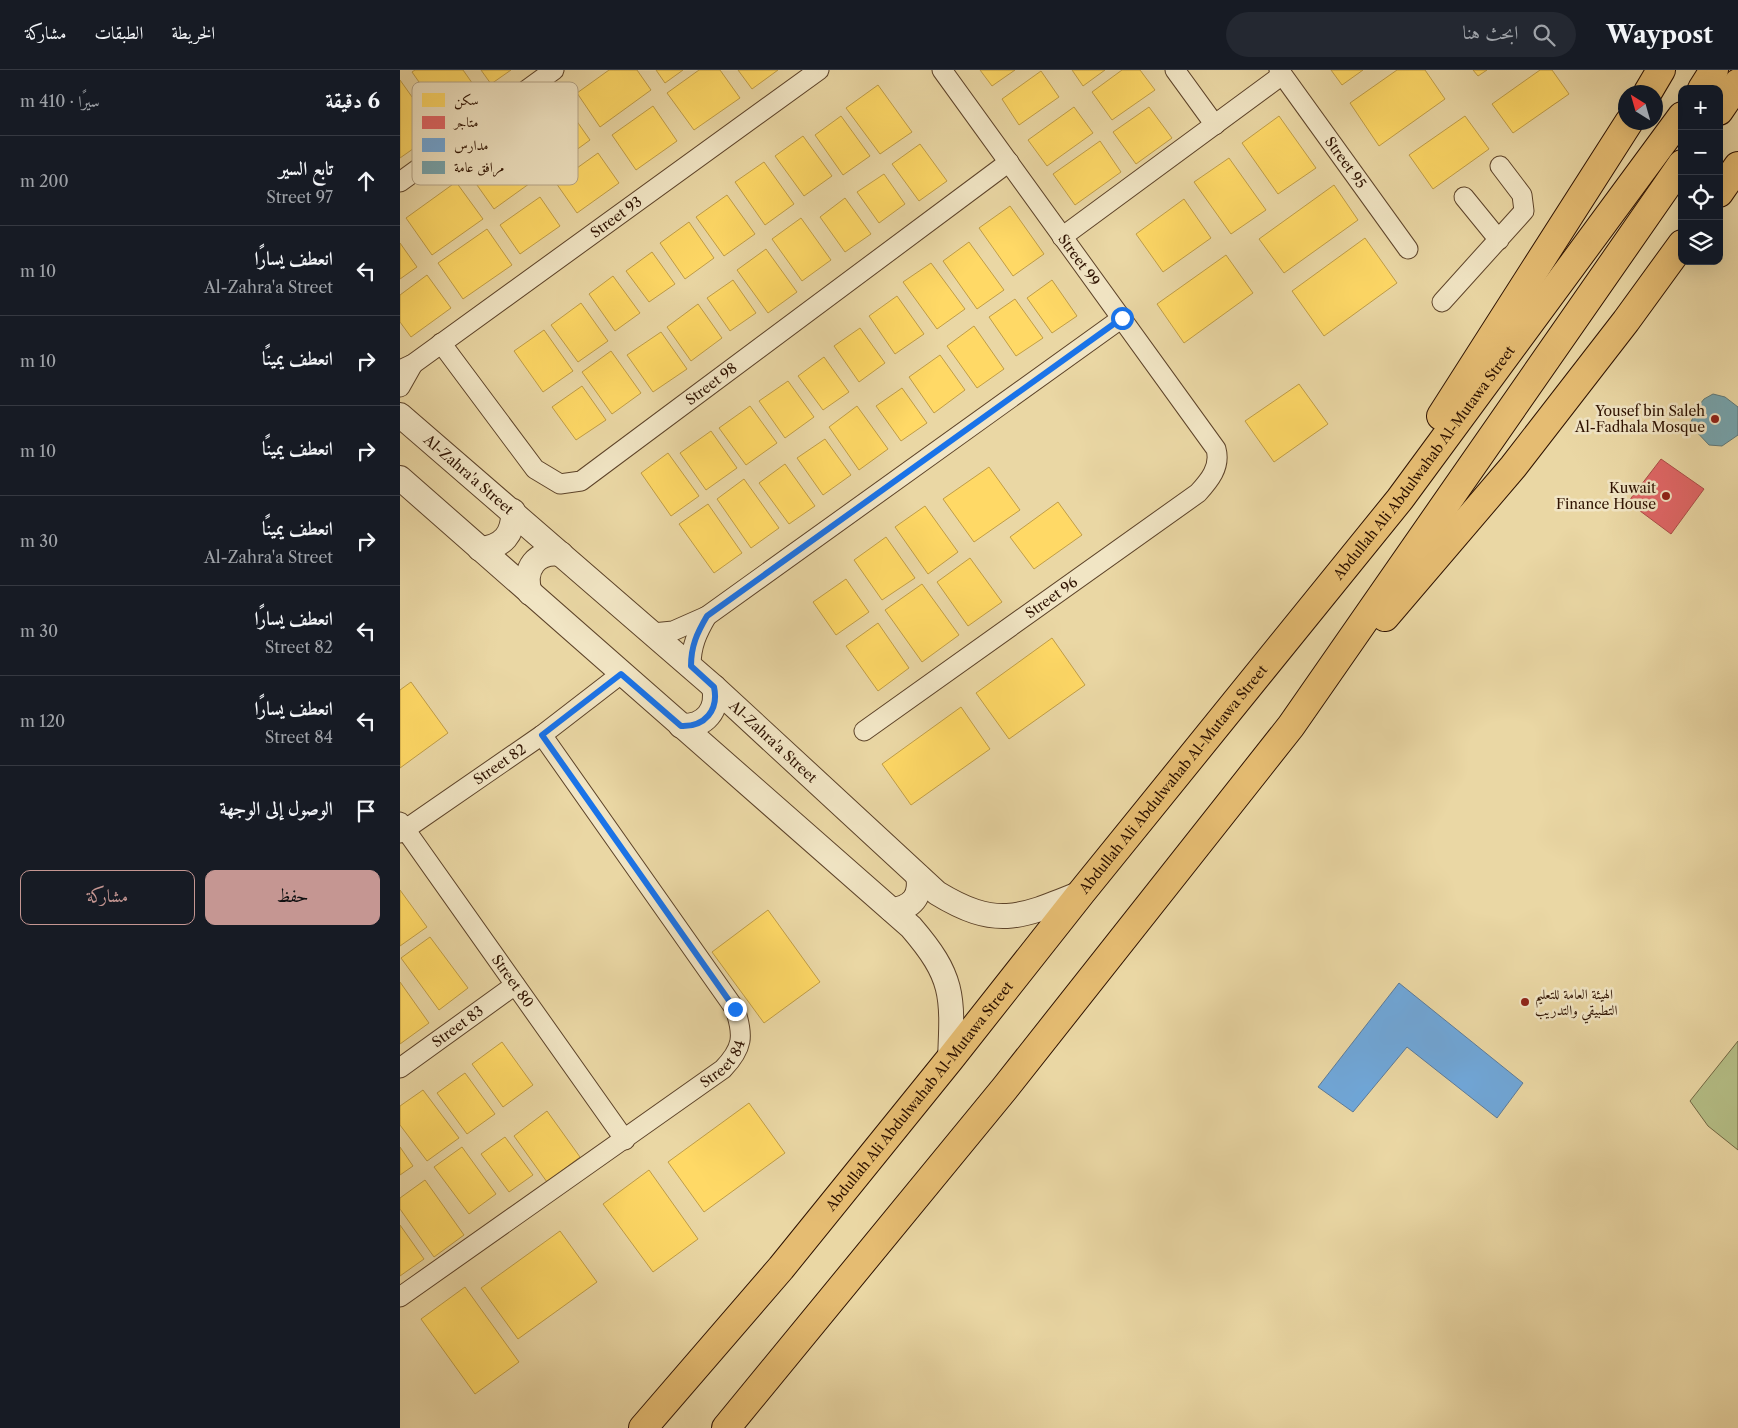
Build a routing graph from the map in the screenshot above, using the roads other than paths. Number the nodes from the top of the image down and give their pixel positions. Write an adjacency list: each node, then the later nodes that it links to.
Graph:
1 (554, 70): 7 (street)
2 (820, 70): 26 (street, Street 93)
3 (942, 70): 12 (street, Street 99)
4 (1175, 70): 10 (street)
5 (1661, 70): 8 (main road)
6 (1281, 73): 10 (street, Street 95); 22 (street, Street 95)
7 (538, 82)
8 (1652, 85)
9 (1678, 121): 32 (main road, Abdullah Ali Abdulwahab Al-Mutawa Street)
10 (1215, 125): 20 (street, Street 95)
11 (1624, 130): 32 (main road)
12 (1009, 162): 20 (street, Street 99); 26 (street, Street 98)
13 (1500, 166): 21 (street)
14 (1738, 166): 18 (main road)
15 (1678, 170): 43 (main road)
16 (412, 173): 17 (street)
17 (400, 182)
18 (1723, 187)
19 (1464, 197): 21 (street)
20 (1062, 237): 25 (street, Street 99)
21 (1499, 240): 24 (street)
22 (1408, 249)
23 (1678, 250): 43 (main road)
24 (1442, 302)
25 (1122, 318): 30 (street, Street 99); 37 (street)
26 (441, 343): 27 (street, Street 93)
27 (406, 367): 28 (street, Street 93)
28 (400, 387)
29 (400, 415): 33 (street, Al-Zahra'a Street)
30 (1216, 449): 44 (street, Street 96)
31 (400, 478): 34 (street)
32 (1400, 499): 48 (main road, Abdullah Ali Abdulwahab Al-Mutawa Street)
33 (513, 511): 34 (street); 35 (street, Al-Zahra'a Street)
34 (480, 549): 36 (street)
35 (561, 554): 36 (street); 38 (street, Al-Zahra'a Street)
36 (530, 593): 40 (street)
37 (707, 616): 38 (street); 39 (street)
38 (653, 634): 39 (street, Al-Zahra'a Street)
39 (691, 666): 41 (street, Al-Zahra'a Street)
40 (621, 674): 42 (street); 45 (street, Street 82)
41 (714, 687): 42 (street); 47 (street, Al-Zahra'a Street)
42 (681, 726): 49 (street)
43 (1291, 726): 56 (main road)
44 (864, 731)
45 (542, 735): 46 (street, Street 82); 53 (street, Street 84)
46 (402, 828): 50 (street, Street 80)
47 (918, 876): 48 (street, Al-Zahra'a Street); 49 (street)
48 (1081, 893): 51 (main road, Abdullah Ali Abdulwahab Al-Mutawa Street)
49 (892, 910): 51 (street)
50 (515, 984): 52 (street, Street 83); 53 (street, Street 80)
51 (950, 1059): 55 (main road, Abdullah Ali Abdulwahab Al-Mutawa Street)
52 (400, 1068)
53 (625, 1140): 54 (street, Street 84)
54 (400, 1297)
55 (643, 1428)
56 (726, 1428)

